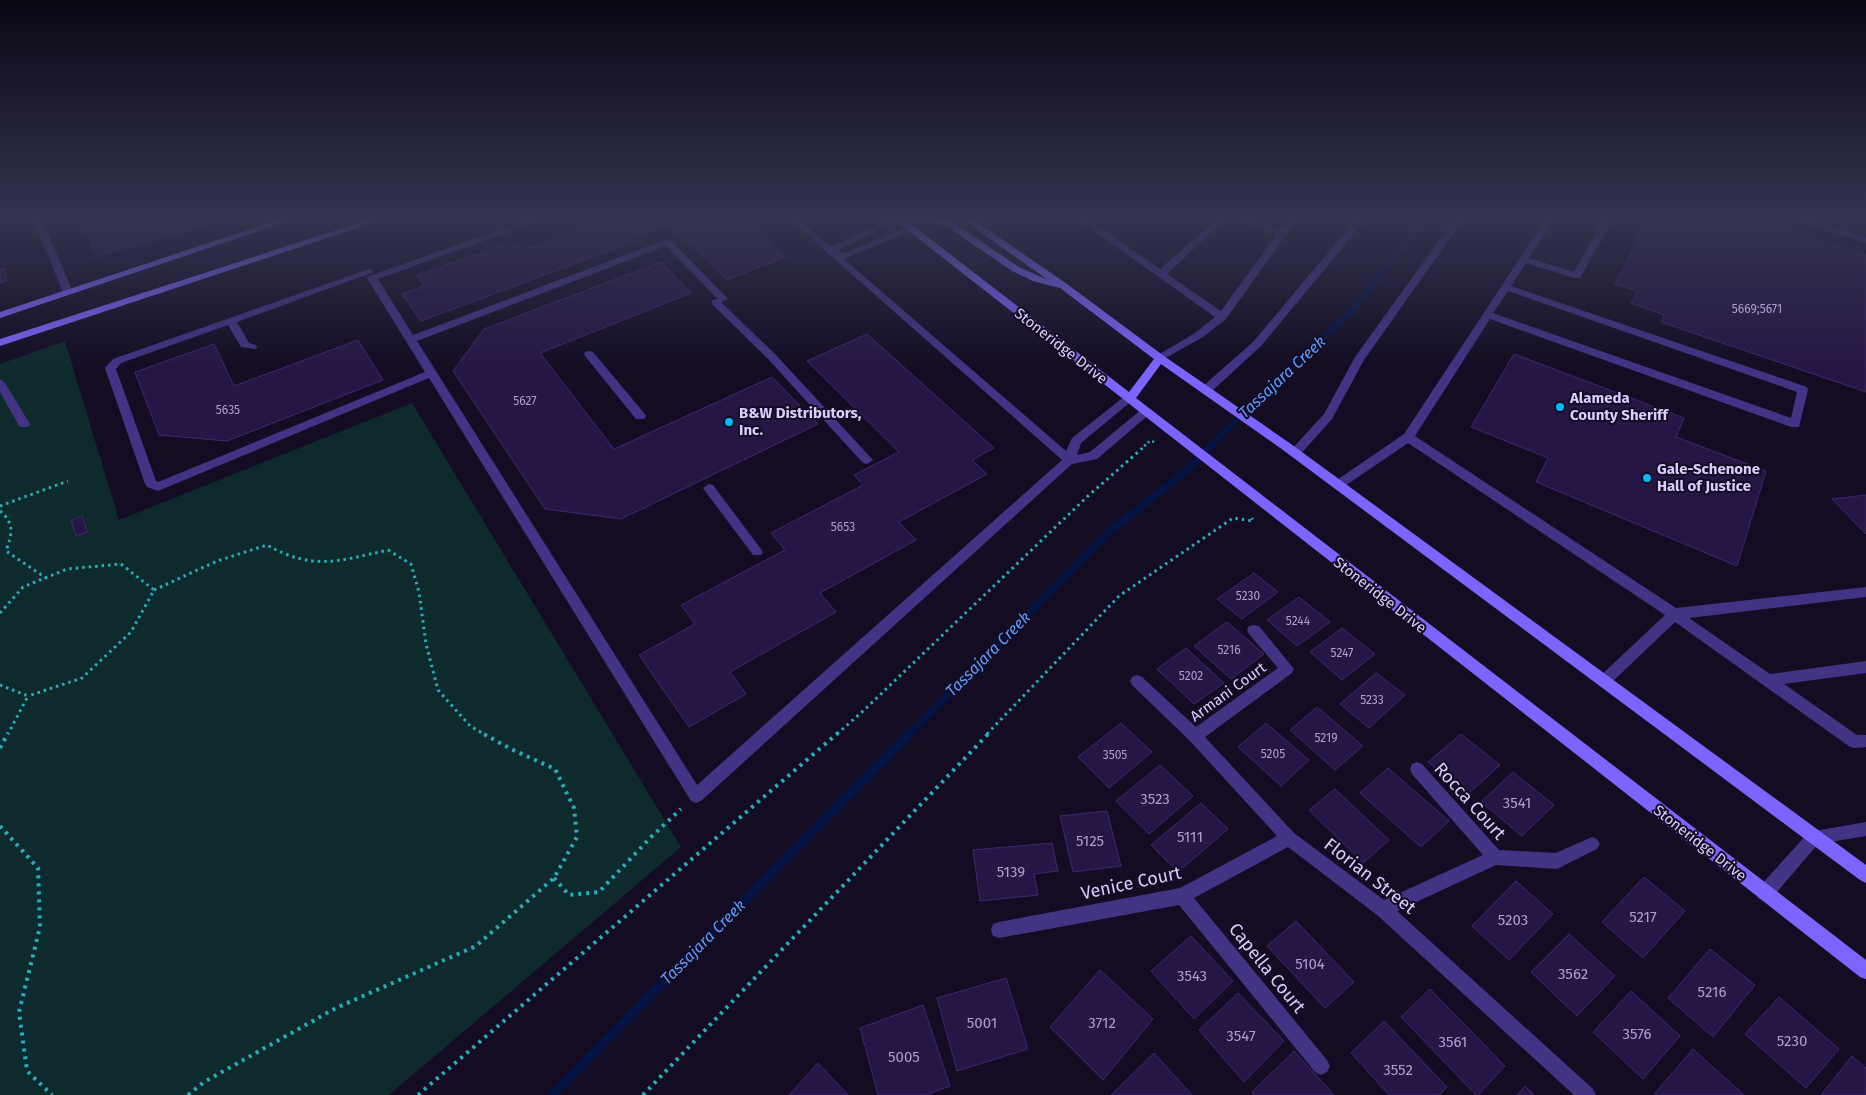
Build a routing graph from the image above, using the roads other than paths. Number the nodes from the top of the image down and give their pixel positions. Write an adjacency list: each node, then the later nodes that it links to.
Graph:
1 (58, 268): 23 (street)
2 (141, 268): 23 (main road)
3 (229, 268): 29 (main road)
4 (400, 268): 28 (street)
5 (600, 268): 28 (street)
6 (691, 268): 42 (street)
7 (849, 268): 43 (street)
8 (961, 268): 36 (main road, Stoneridge Drive)
9 (1013, 268): 21 (main road)
10 (1038, 268): 21 (main road)
11 (1153, 268): 20 (street)
12 (1168, 268): 20 (street)
13 (1257, 268): 26 (street)
14 (1320, 268): 35 (street)
15 (1424, 268): 41 (street)
16 (1517, 268): 22 (street)
17 (1554, 268): 18 (street)
18 (1581, 268)
19 (369, 272): 27 (street)
20 (1161, 274): 26 (street)
21 (1064, 286): 32 (main road)
22 (1505, 287): 25 (street); 25 (street)
23 (68, 292): 24 (main road)
24 (0, 315)
25 (1488, 315): 40 (street)
26 (1222, 317): 32 (street)
27 (231, 321): 30 (street); 33 (street)
28 (411, 340): 33 (street)
29 (0, 343)
30 (252, 347)
31 (589, 354): 38 (street)
32 (1160, 358): 35 (main road); 36 (main road)
33 (432, 373): 43 (street)
34 (0, 384): 39 (street)
35 (1208, 390): 41 (main road)
36 (1129, 399): 37 (main road, Stoneridge Drive); 43 (street)
37 (1146, 412): 43 (street); 63 (main road, Stoneridge Drive)
38 (640, 416)
39 (24, 424)
40 (1408, 437): 44 (street); 48 (street)
41 (1291, 450): 44 (main road)
42 (868, 460)
43 (1069, 460)
44 (1338, 484): 53 (main road)
45 (709, 488): 46 (street)
46 (757, 552)
47 (1866, 592): 48 (street)
48 (1674, 614): 52 (street); 53 (street)
49 (1254, 630): 54 (street, Armani Court)
50 (1866, 667): 52 (street)
51 (1137, 680): 54 (street, Florian Street)
52 (1768, 680): 55 (street)
53 (1604, 681): 58 (main road)
54 (1195, 736): 59 (street, Florian Street)
55 (1866, 741)
56 (1417, 769): 61 (street, Rocca Court)
57 (1866, 829): 58 (street)
58 (1814, 837): 62 (main road); 63 (street)
59 (1289, 838): 64 (street, Venice Court); 65 (street, Florian Street)
60 (1592, 844): 61 (street)
61 (1495, 857): 65 (street)
62 (1866, 875)
63 (1765, 893): 67 (main road, Stoneridge Drive)
64 (1182, 896): 66 (street, Venice Court); 68 (street, Capella Court)
65 (1383, 909): 69 (street, Florian Street)
66 (999, 930)
67 (1866, 971)
68 (1322, 1066)
69 (1587, 1095)

